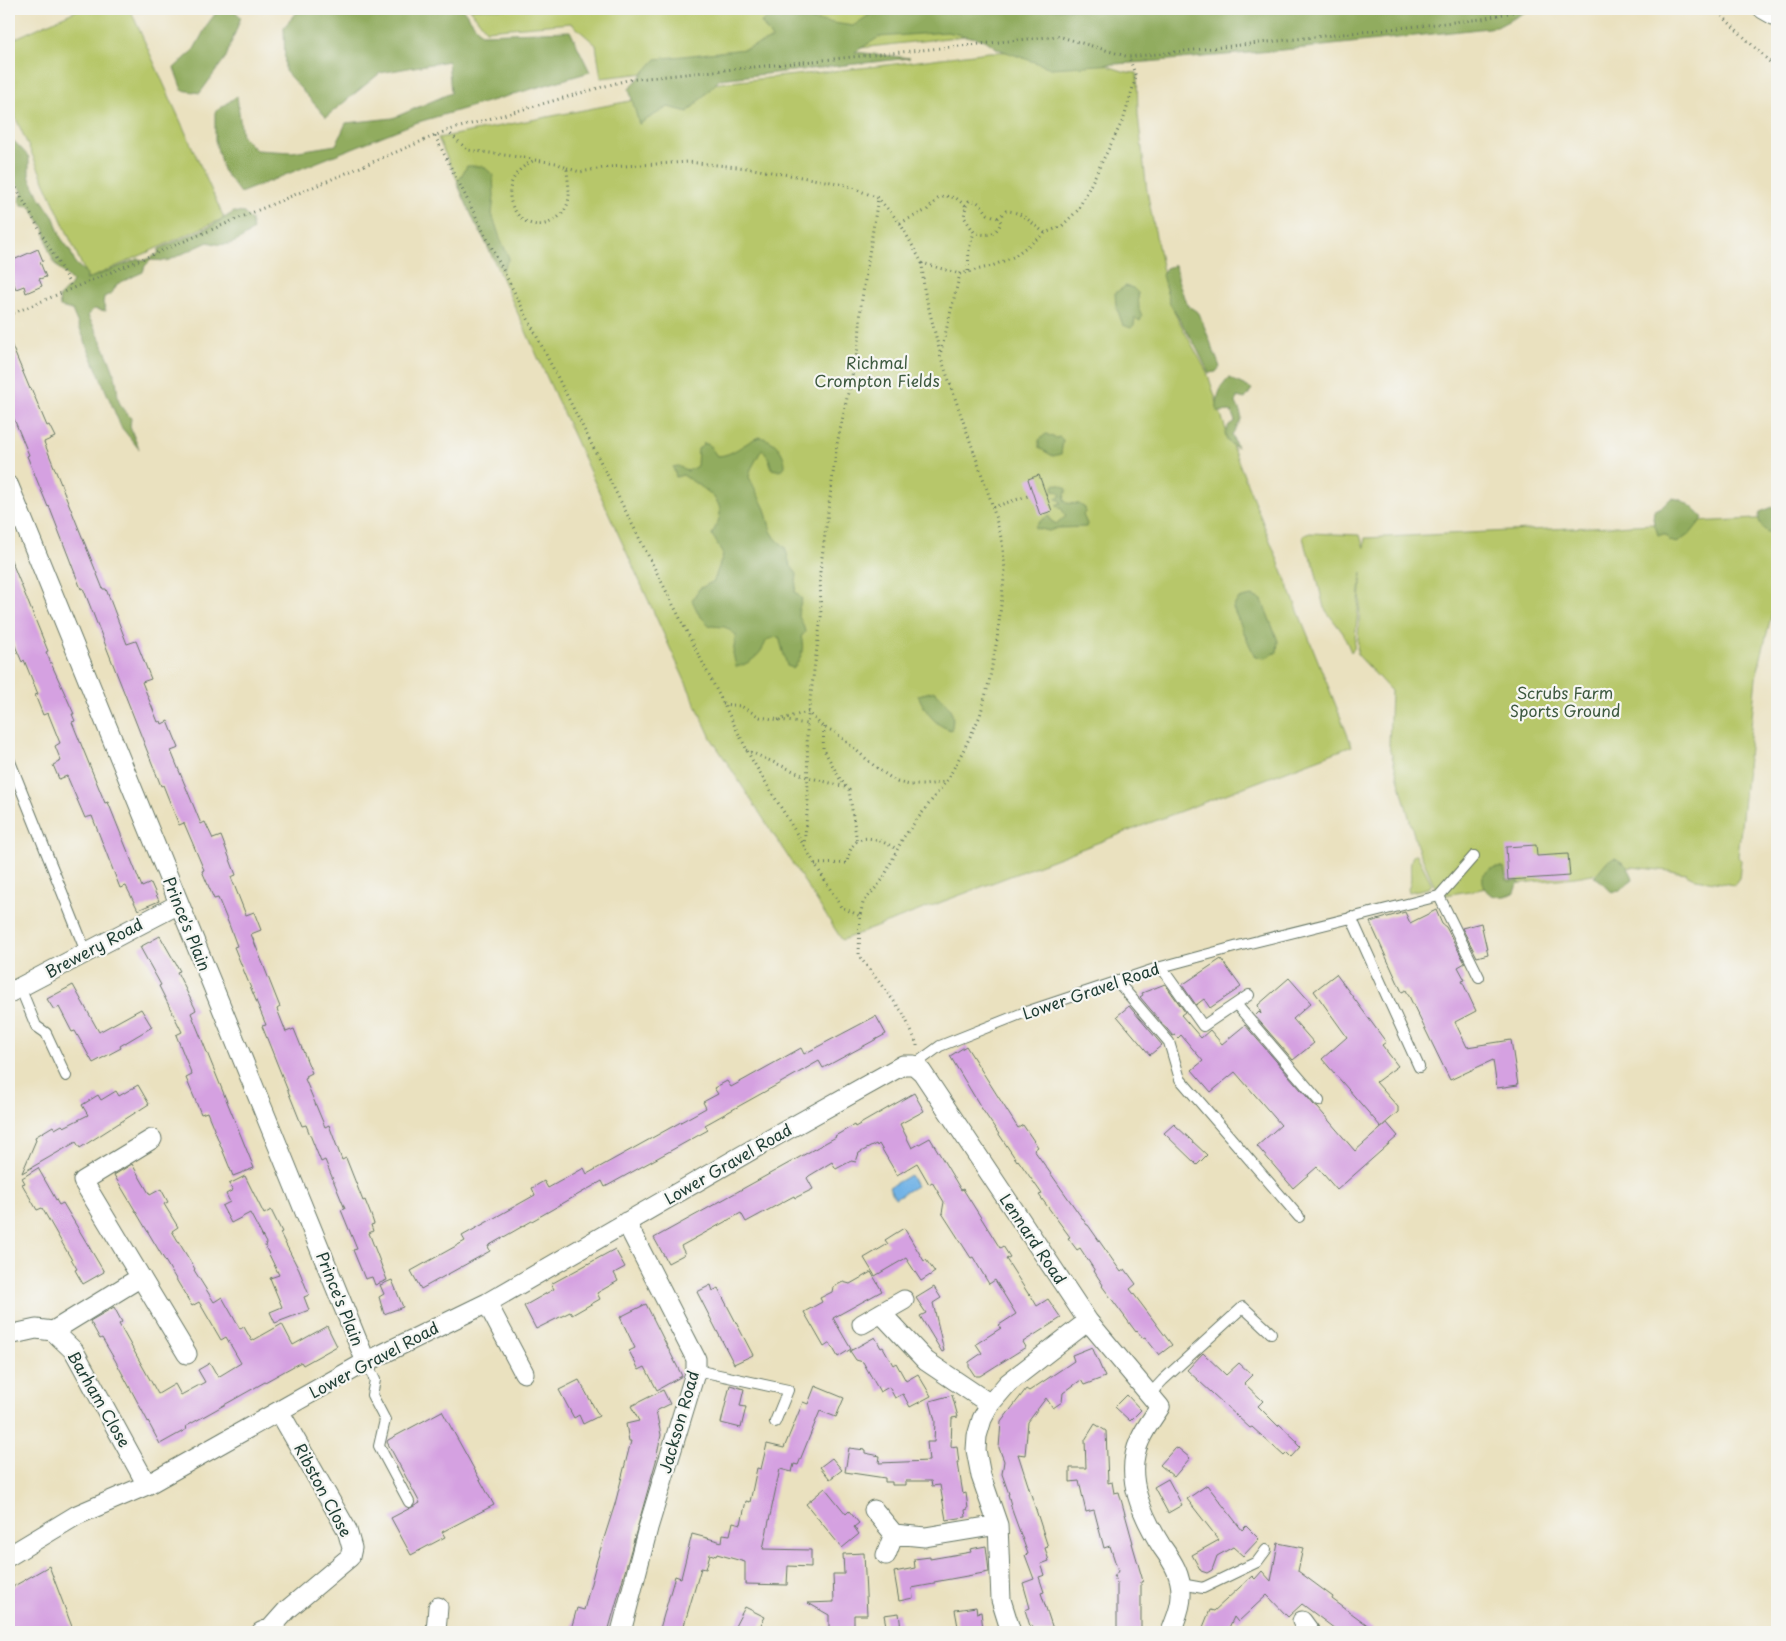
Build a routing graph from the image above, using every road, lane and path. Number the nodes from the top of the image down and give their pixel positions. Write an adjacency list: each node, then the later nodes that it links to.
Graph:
1 (1525, 9): 5 (path)
2 (1715, 9): 6 (path)
3 (1763, 9): 4 (street)
4 (1777, 17)
5 (1129, 57): 7 (path); 17 (path)
6 (1777, 69)
7 (446, 131): 8 (path); 9 (path)
8 (435, 136): 21 (path); 28 (path)
9 (535, 160): 10 (path); 10 (path)
10 (567, 168): 12 (path)
11 (9, 175): 21 (path)
12 (878, 198): 15 (path); 29 (path)
13 (966, 206): 14 (path); 15 (path); 16 (path)
14 (998, 218): 16 (path); 17 (path)
15 (900, 223): 18 (path)
16 (974, 232): 19 (path)
17 (1045, 233): 19 (path)
18 (922, 263): 20 (path); 23 (path)
19 (968, 272): 20 (path)
20 (960, 274): 23 (path)
21 (72, 288): 22 (path)
22 (9, 315)
23 (940, 355): 26 (path)
24 (9, 486): 27 (street, Prince's Plain)
25 (1028, 496): 26 (path)
26 (993, 507): 36 (path)
27 (13, 510): 44 (street, Prince's Plain)
28 (723, 704): 30 (path); 33 (path)
29 (808, 712): 30 (path); 31 (path); 32 (path)
30 (778, 720): 31 (path)
31 (806, 724): 35 (path)
32 (824, 727): 36 (path); 37 (path)
33 (746, 750): 35 (path); 39 (path)
34 (9, 759): 47 (lane)
35 (806, 777): 37 (path); 39 (path)
36 (946, 782): 40 (path)
37 (846, 787): 38 (path)
38 (857, 842): 40 (path); 42 (path)
39 (804, 846): 42 (path)
40 (898, 849): 45 (path)
41 (1474, 856): 43 (lane)
42 (815, 864): 45 (path)
43 (1439, 896): 46 (lane, Lower Gravel Road); 49 (lane)
44 (179, 904): 47 (street, Brewery Road); 71 (street, Prince's Plain)
45 (860, 916): 54 (path)
46 (1351, 917): 48 (lane, Lower Gravel Road); 55 (lane)
47 (86, 952): 51 (street, Brewery Road)
48 (1161, 967): 50 (lane, Lower Gravel Road); 53 (lane)
49 (1479, 977)
50 (1117, 981): 54 (lane, Lower Gravel Road); 59 (lane)
51 (14, 990): 56 (lane)
52 (1249, 995): 53 (lane)
53 (1236, 1004): 57 (lane)
54 (914, 1065): 60 (street, Lower Gravel Road); 65 (street, Lennard Road)
55 (1419, 1067)
56 (66, 1076)
57 (1319, 1101)
58 (152, 1139): 61 (street)
59 (1299, 1218)
60 (626, 1222): 63 (street, Lower Gravel Road); 72 (street, Jackson Road)
61 (141, 1278): 67 (street); 70 (street)
62 (904, 1300): 64 (street)
63 (487, 1303): 71 (street, Lower Gravel Road); 73 (street)
64 (881, 1313): 66 (street); 75 (street)
65 (1088, 1321): 74 (street, Lennard Road); 75 (street)
66 (862, 1324)
67 (53, 1332): 69 (street); 78 (street, Barham Close)
68 (1271, 1333): 74 (lane)
69 (9, 1334)
70 (187, 1354)
71 (366, 1362): 76 (street, Lower Gravel Road); 79 (lane)
72 (696, 1370): 77 (lane); 90 (street, Jackson Road)
73 (524, 1373)
74 (1155, 1401): 86 (street)
75 (990, 1404): 81 (street)
76 (279, 1411): 78 (street, Lower Gravel Road); 88 (street, Ribston Close)
77 (775, 1422)
78 (147, 1484): 83 (street, Lower Gravel Road)
79 (409, 1502)
80 (874, 1510): 82 (street)
81 (998, 1525): 82 (street); 91 (street)
82 (894, 1534): 85 (street)
83 (11, 1550)
84 (1266, 1550): 86 (lane)
85 (886, 1555)
86 (1181, 1584): 92 (street)
87 (438, 1606): 89 (street)
88 (268, 1631)
89 (436, 1632)
90 (621, 1632)
91 (1011, 1632)
92 (1171, 1632)

